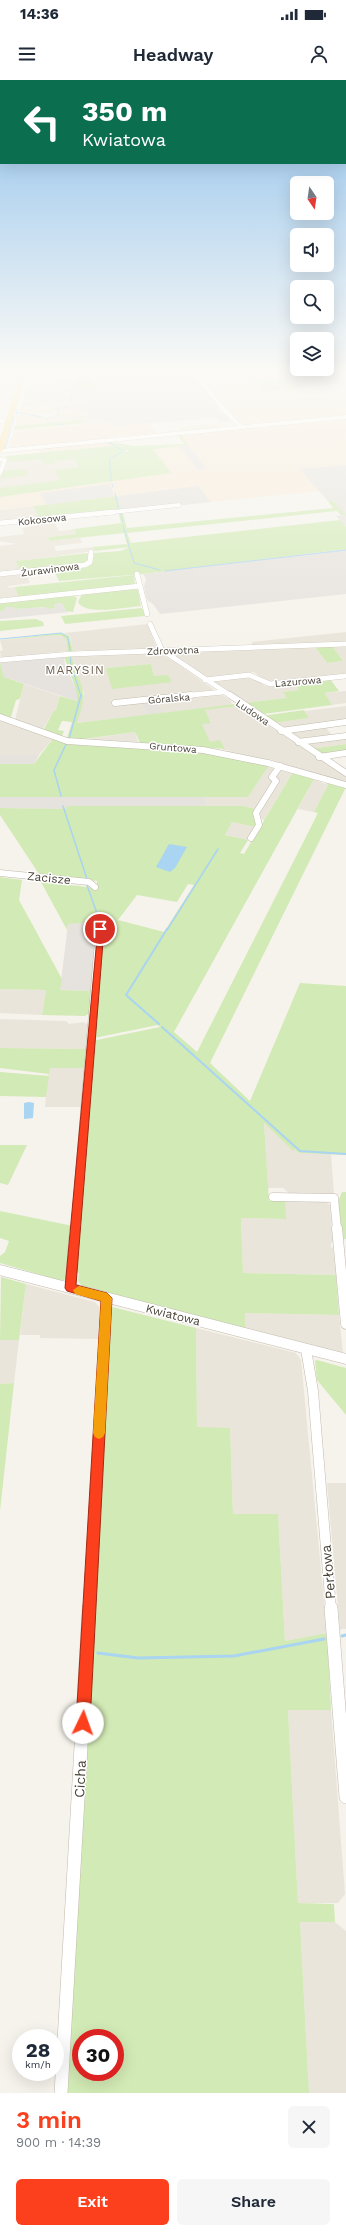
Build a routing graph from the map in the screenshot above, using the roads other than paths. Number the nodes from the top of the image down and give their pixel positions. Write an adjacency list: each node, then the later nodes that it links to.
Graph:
1 (179, 505): 2 (street, Kokosowa)
2 (0, 523)
3 (91, 552): 4 (street, Żurawinowa)
4 (0, 574)
5 (138, 574): 6 (street)
6 (140, 586): 7 (street); 8 (street)
7 (0, 601)
8 (147, 614)
9 (150, 624): 11 (street)
10 (346, 644): 11 (street, Zdrowotna)
11 (162, 650): 12 (street, Zdrowotna); 14 (street, Ludowa)
12 (0, 660)
13 (346, 676): 14 (street, Lazurowa)
14 (205, 680): 15 (street, Ludowa)
15 (223, 692): 16 (street, Góralska); 19 (street, Ludowa)
16 (115, 703)
17 (0, 717): 24 (street, Gruntowa)
18 (346, 722): 19 (street)
19 (281, 731): 21 (street, Ludowa)
20 (346, 736): 21 (street)
21 (298, 742): 23 (street, Ludowa)
22 (346, 753): 23 (street)
23 (319, 756): 25 (street, Ludowa)
24 (280, 766): 26 (street, Gruntowa); 27 (street)
25 (344, 770)
26 (346, 785)
27 (251, 838)
28 (0, 873): 29 (street, Zacisze)
29 (95, 887)
30 (100, 929): 33 (street)
31 (273, 1197): 35 (street)
32 (0, 1270): 33 (street, Kwiatowa)
33 (70, 1288): 34 (street, Kwiatowa)
34 (107, 1298): 36 (street, Kwiatowa); 39 (street, Cicha)
35 (346, 1324)
36 (306, 1349): 37 (street, Kwiatowa); 38 (street, Perłowa)
37 (346, 1359)
38 (346, 1796)
39 (61, 2093)

